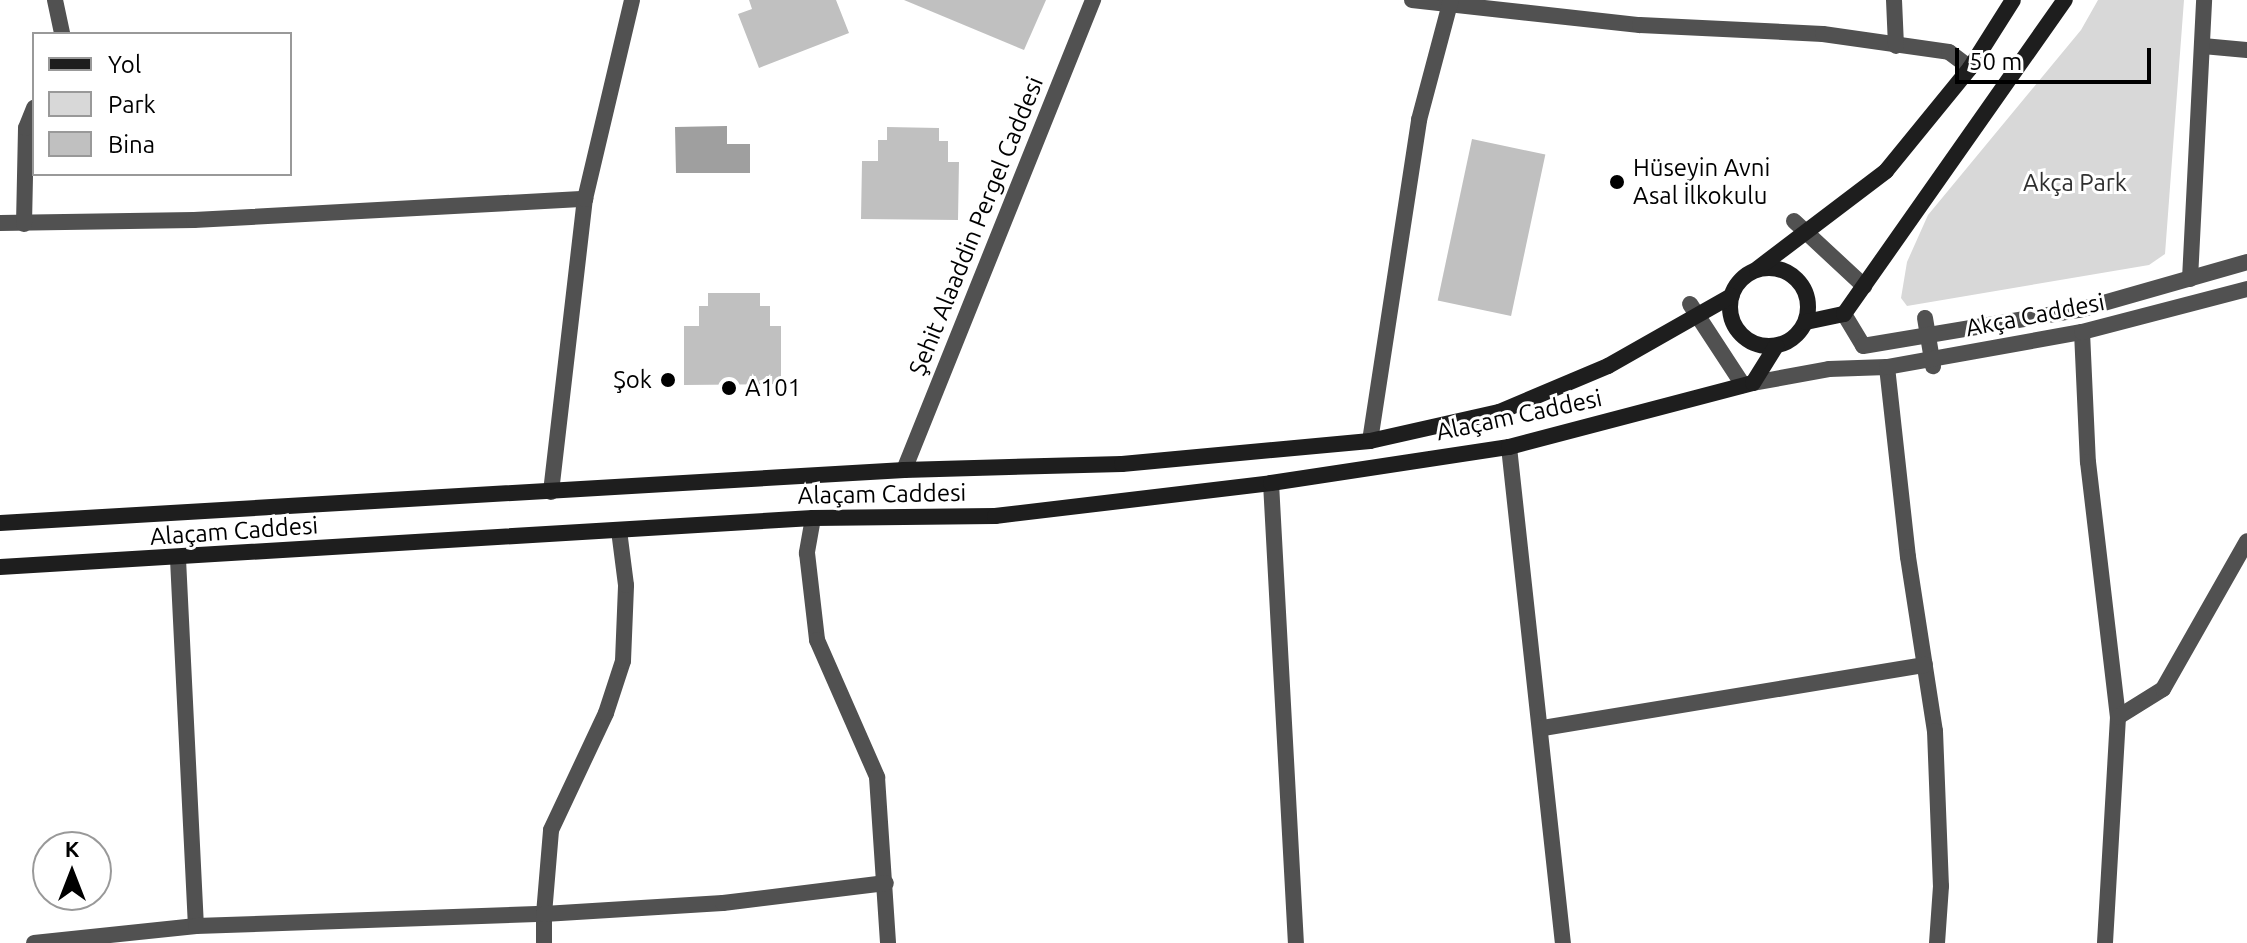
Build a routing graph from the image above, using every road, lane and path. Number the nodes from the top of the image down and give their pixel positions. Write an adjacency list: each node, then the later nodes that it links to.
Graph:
1 (55, 0): 10 (street)
2 (632, 0): 16 (street)
3 (1093, 0): 38 (street, Şehit Alaaddin Pergel Caddesi)
4 (1412, 0): 9 (street)
5 (1894, 0): 11 (street)
6 (2013, 0): 14 (main road)
7 (2065, 0): 23 (main road)
8 (2204, 0): 12 (street)
9 (1451, 2): 11 (street); 36 (street)
10 (62, 32)
11 (1896, 46): 14 (street)
12 (2203, 46): 13 (street); 22 (street)
13 (2247, 50)
14 (1970, 68): 19 (main road)
15 (32, 113): 18 (street)
16 (585, 199): 18 (street); 40 (street)
17 (0, 223): 18 (street)
18 (24, 224)
19 (1800, 226): 21 (main road); 23 (street)
20 (2247, 262): 22 (street, Akça Caddesi)
21 (1757, 269): 25 (main road); 29 (main road)
22 (2190, 279): 31 (street, Akça Caddesi)
23 (1864, 286): 27 (main road)
24 (2247, 289): 30 (street, Akça Caddesi)
25 (1731, 296): 26 (main road, Alaçam Caddesi); 32 (main road)
26 (1694, 310): 35 (street); 36 (main road, Alaçam Caddesi)
27 (1844, 314): 29 (main road); 31 (street, Akça Caddesi)
28 (1925, 318): 31 (street)
29 (1806, 322): 32 (main road)
30 (2082, 332): 33 (street, Akça Caddesi); 48 (street)
31 (1928, 336): 33 (street)
32 (1776, 346): 35 (main road)
33 (1933, 362): 34 (street, Akça Caddesi)
34 (1887, 367): 35 (street, Akça Caddesi); 47 (street)
35 (1748, 384): 37 (main road, Alaçam Caddesi)
36 (1370, 441): 38 (main road, Alaçam Caddesi)
37 (1509, 447): 39 (main road, Alaçam Caddesi); 49 (street)
38 (904, 470): 40 (main road, Alaçam Caddesi)
39 (1271, 483): 41 (main road, Alaçam Caddesi); 56 (street)
40 (551, 492): 42 (main road, Alaçam Caddesi)
41 (813, 518): 43 (main road, Alaçam Caddesi); 50 (street)
42 (0, 523)
43 (619, 530): 45 (main road, Alaçam Caddesi); 51 (street)
44 (2247, 541): 48 (street)
45 (178, 559): 46 (main road, Alaçam Caddesi); 52 (street)
46 (0, 567)
47 (1925, 665): 49 (street); 58 (street)
48 (2118, 717): 59 (street)
49 (1543, 728): 57 (street)
50 (886, 883): 51 (street); 55 (street)
51 (544, 914): 52 (street); 54 (street)
52 (196, 926): 53 (street)
53 (34, 943)
54 (544, 943)
55 (888, 943)
56 (1296, 943)
57 (1563, 943)
58 (1937, 943)
59 (2105, 943)

